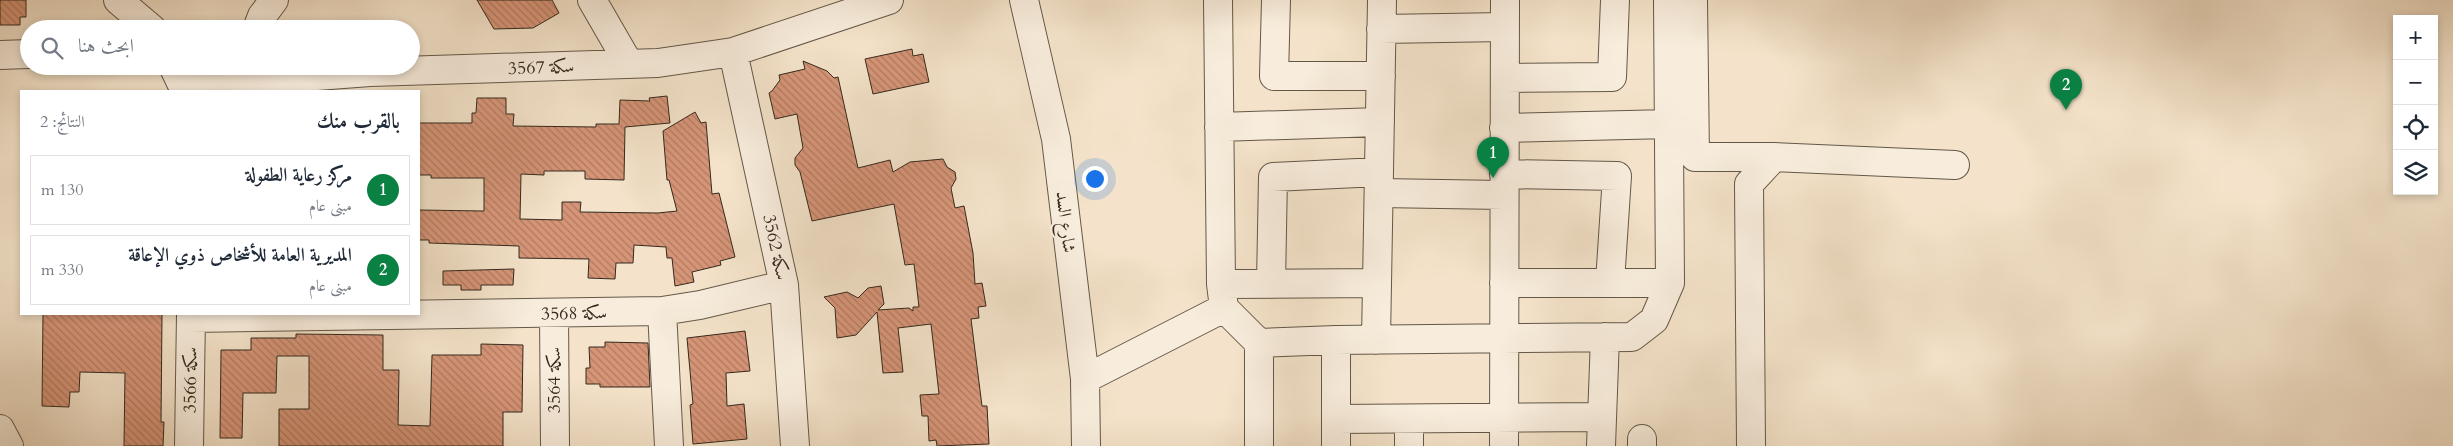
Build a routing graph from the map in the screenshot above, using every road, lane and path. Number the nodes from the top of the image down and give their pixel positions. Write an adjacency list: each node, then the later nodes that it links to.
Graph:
1 (118, 0): 14 (street)
2 (274, 0): 15 (street)
3 (592, 0): 21 (street)
4 (889, 0): 13 (street, سكة 3567)
5 (1024, 0): 53 (street, شارع السد)
6 (1218, 0): 30 (street)
7 (1276, 0): 24 (street)
8 (1382, 0): 17 (street)
9 (1505, 0): 16 (street)
10 (1615, 0): 25 (street)
11 (1668, 0): 29 (street)
12 (1694, 0): 32 (street)
13 (842, 7): 18 (street, سكة 3567)
14 (139, 20)
15 (260, 20)
16 (1505, 27): 17 (street); 25 (street)
17 (1381, 29): 24 (street)
18 (733, 52): 21 (street, سكة 3567); 41 (street, سكة 3562)
19 (20, 54): 20 (street)
20 (0, 55)
21 (629, 64): 27 (street, سكة 3567)
22 (236, 75): 26 (street, سكة 3567)
23 (281, 75): 27 (street, سكة 3567)
24 (1381, 76): 28 (street)
25 (1505, 78): 31 (street)
26 (180, 81)
27 (370, 82)
28 (1380, 122): 30 (street); 34 (street)
29 (1669, 124): 31 (street); 39 (street)
30 (1219, 127): 42 (street)
31 (1504, 128): 35 (street)
32 (1774, 157): 33 (street); 70 (street)
33 (1955, 165)
34 (1379, 183): 35 (street); 37 (street); 40 (street)
35 (1504, 185): 36 (street); 38 (street)
36 (1610, 282): 38 (street); 39 (street)
37 (1377, 283): 40 (street); 51 (street)
38 (1504, 283): 49 (street)
39 (1670, 283): 48 (street)
40 (1271, 284): 42 (street)
41 (784, 285): 43 (street, سكة 3568); 63 (street, سكة 3562)
42 (1222, 296): 52 (street); 53 (street)
43 (662, 311): 44 (street, سكة 3568); 62 (street)
44 (554, 314): 46 (street, سكة 3568); 61 (street, سكة 3564)
45 (360, 315): 47 (street, سكة 3568)
46 (420, 315)
47 (191, 316): 60 (street, سكة 3566)
48 (1605, 337): 49 (street); 54 (street)
49 (1504, 339): 51 (street); 57 (street)
50 (1336, 340): 51 (street); 52 (street); 55 (street)
51 (1376, 340)
52 (1258, 343): 65 (street)
53 (1085, 379): 64 (street, شارع السد)
54 (1602, 417): 57 (street); 69 (street)
55 (1336, 418): 56 (street); 66 (street)
56 (1409, 419): 57 (street); 67 (street)
57 (1504, 419): 68 (street)
58 (0, 429): 59 (street)
59 (9, 446)
60 (189, 446)
61 (555, 446)
62 (669, 446)
63 (795, 446)
64 (1086, 446)
65 (1259, 446)
66 (1336, 446)
67 (1409, 446)
68 (1504, 446)
69 (1601, 446)
70 (1751, 446)

